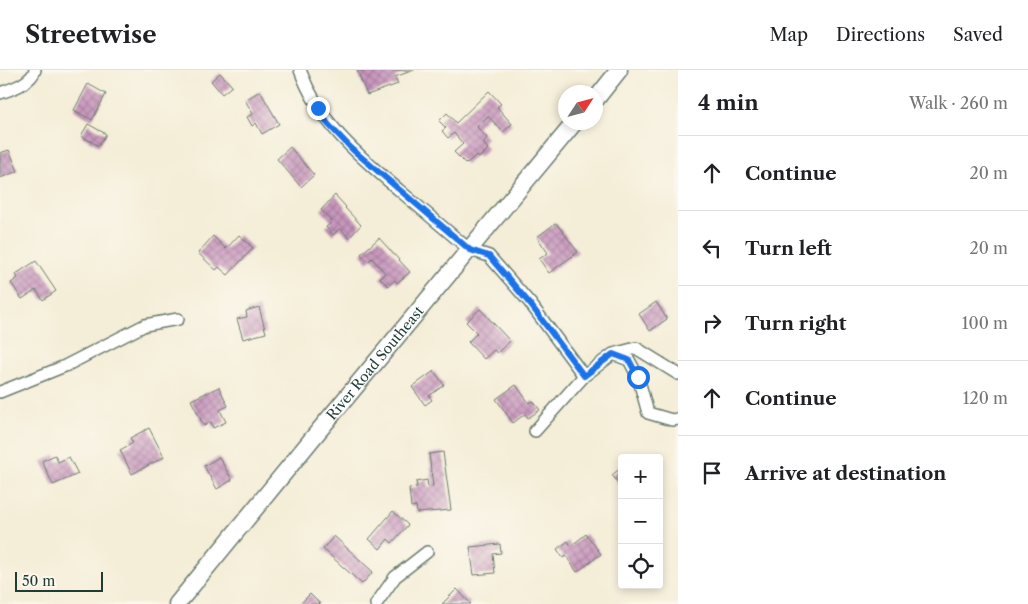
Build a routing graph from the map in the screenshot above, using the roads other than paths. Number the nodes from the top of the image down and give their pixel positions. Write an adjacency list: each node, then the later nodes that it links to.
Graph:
1 (35, 70): 5 (street)
2 (300, 70): 7 (street)
3 (619, 70): 4 (main road)
4 (603, 89)
5 (0, 93)
6 (568, 130): 7 (main road, River Road Southeast)
7 (470, 250): 11 (street); 16 (main road, River Road Southeast)
8 (178, 319): 12 (street)
9 (613, 354): 10 (street); 11 (street); 13 (street)
10 (678, 374)
11 (584, 376): 14 (street)
12 (0, 392)
13 (678, 419)
14 (535, 430)
15 (427, 552): 17 (street)
16 (177, 604)
17 (376, 604)

